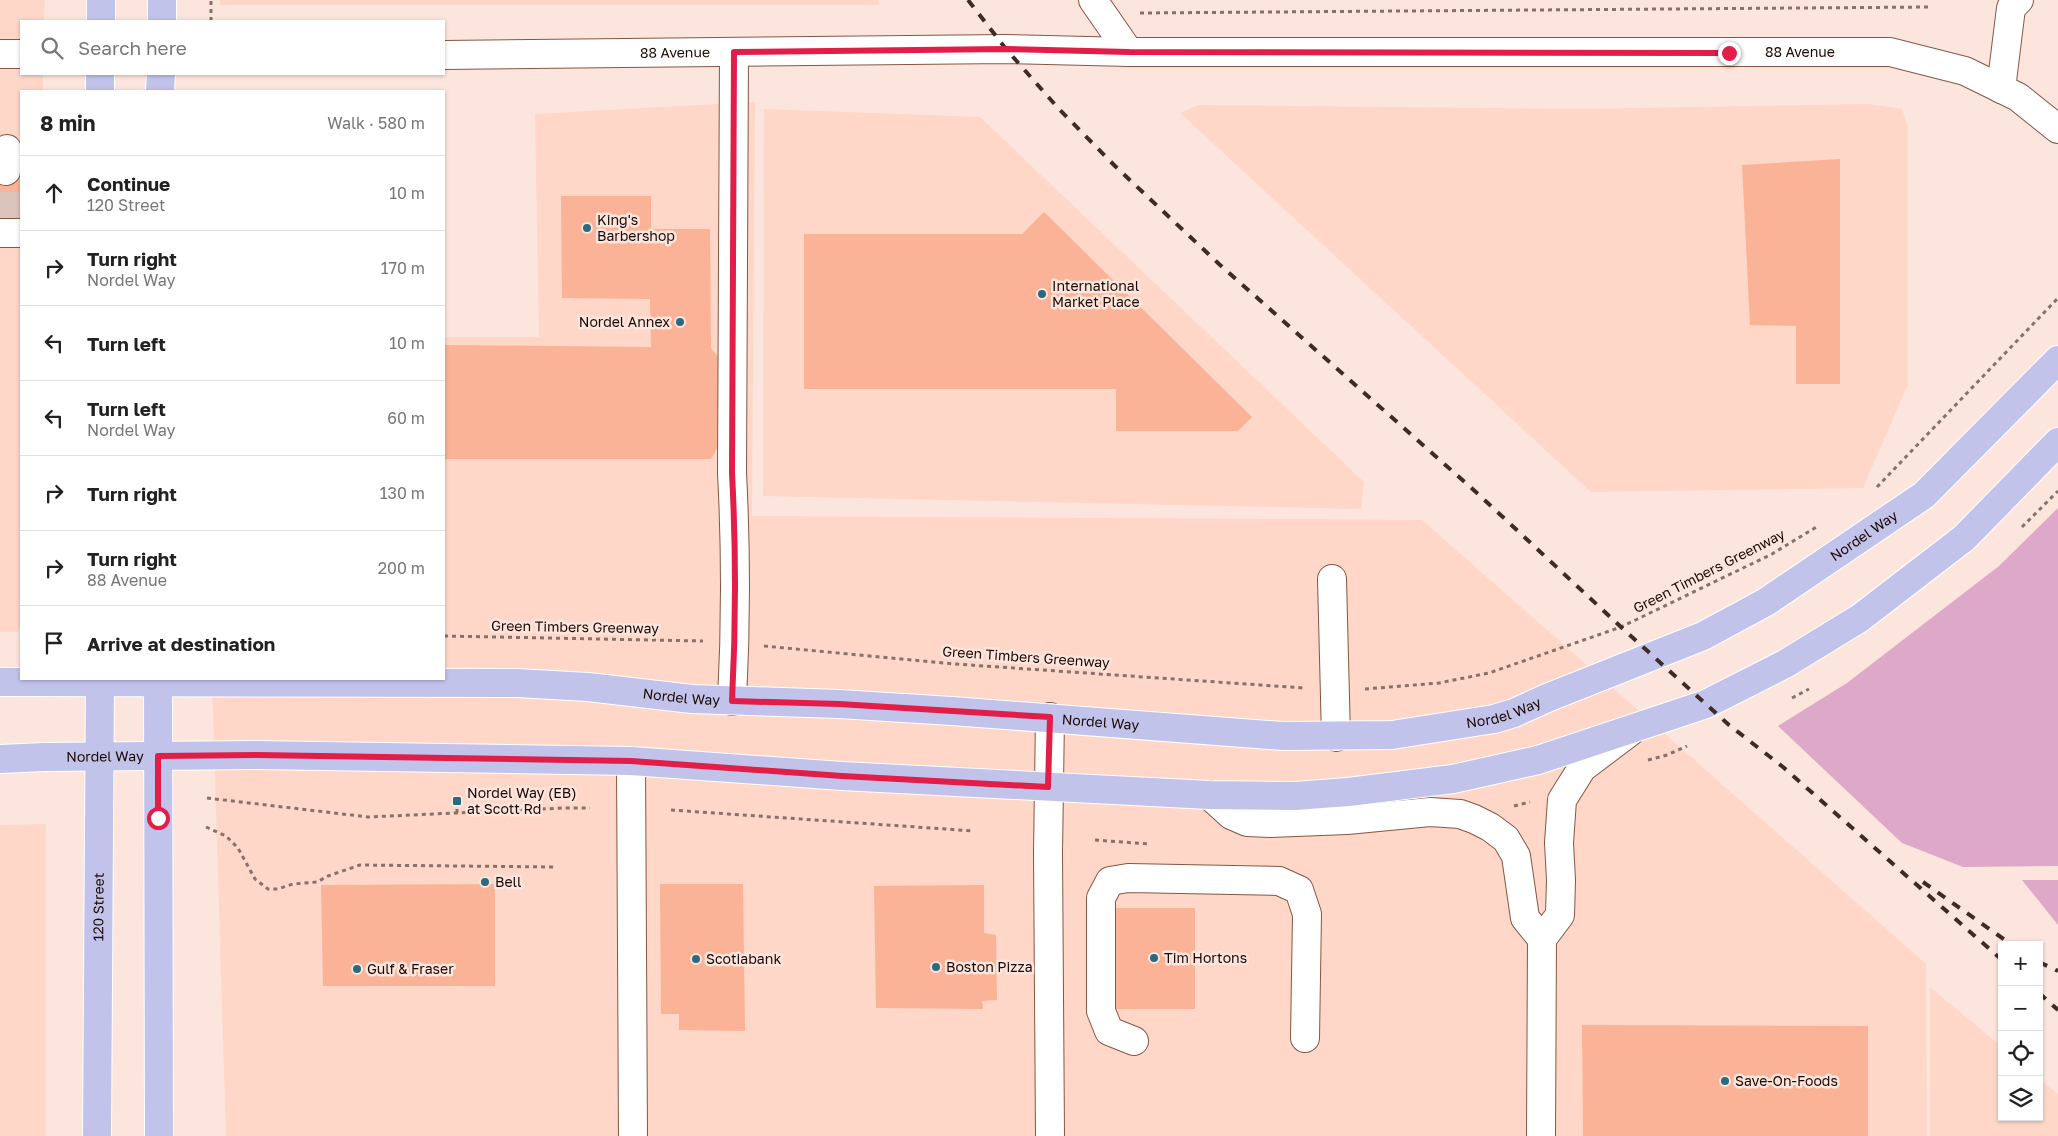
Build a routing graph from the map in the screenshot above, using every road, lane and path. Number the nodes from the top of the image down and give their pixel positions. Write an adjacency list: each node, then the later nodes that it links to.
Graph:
1 (101, 0): 8 (main road)
2 (162, 0): 9 (main road)
3 (211, 0): 10 (path)
4 (1093, 0): 12 (street)
5 (2012, 3): 18 (street)
6 (1931, 7): 7 (path)
7 (1139, 13)
8 (101, 20)
9 (162, 20)
10 (211, 20)
11 (734, 52): 12 (street, 88 Avenue); 15 (street, 88 Avenue); 36 (street)
12 (1129, 52): 18 (street, 88 Avenue)
13 (0, 54): 14 (street)
14 (20, 54)
15 (445, 55)
16 (100, 75): 19 (main road)
17 (161, 75): 20 (main road)
18 (2001, 89): 21 (street, 88 Avenue)
19 (100, 90)
20 (160, 90)
21 (2058, 129)
22 (2058, 298): 25 (path)
23 (2058, 360): 39 (main road, Nordel Way)
24 (2058, 442): 38 (main road, Nordel Way)
25 (1870, 494)
26 (1821, 524): 35 (path, Green Timbers Greenway)
27 (1332, 578): 39 (street)
28 (445, 636): 29 (path, Green Timbers Greenway)
29 (705, 641)
30 (760, 645): 34 (path, Green Timbers Greenway)
31 (100, 680): 32 (main road, Nordel Way); 33 (main road, Nordel Way); 40 (main road, 120 Street)
32 (158, 680): 36 (main road, Nordel Way); 41 (main road)
33 (0, 682)
34 (1291, 688)
35 (1374, 689)
36 (732, 701): 37 (main road, Nordel Way)
37 (1050, 717): 39 (main road, Nordel Way); 44 (street)
38 (1634, 728): 45 (main road, Nordel Way); 56 (street)
39 (1336, 737)
40 (98, 756): 41 (main road, Nordel Way); 42 (main road, Nordel Way); 59 (main road, 120 Street)
41 (158, 756): 43 (main road, Nordel Way); 60 (main road)
42 (0, 759)
43 (631, 761): 44 (main road, Nordel Way); 61 (street)
44 (1048, 787): 45 (main road, Nordel Way); 62 (street)
45 (1209, 795): 56 (street)
46 (207, 798): 52 (path)
47 (1537, 800): 49 (path)
48 (457, 801): 52 (path)
49 (1512, 806)
50 (590, 808): 52 (path)
51 (671, 810): 54 (path)
52 (457, 814)
53 (206, 827): 55 (path)
54 (974, 831)
55 (556, 866)
56 (1542, 939): 63 (street)
57 (1305, 1038): 58 (street)
58 (1134, 1041)
59 (97, 1136)
60 (159, 1136)
61 (633, 1136)
62 (1050, 1136)
63 (1541, 1136)

